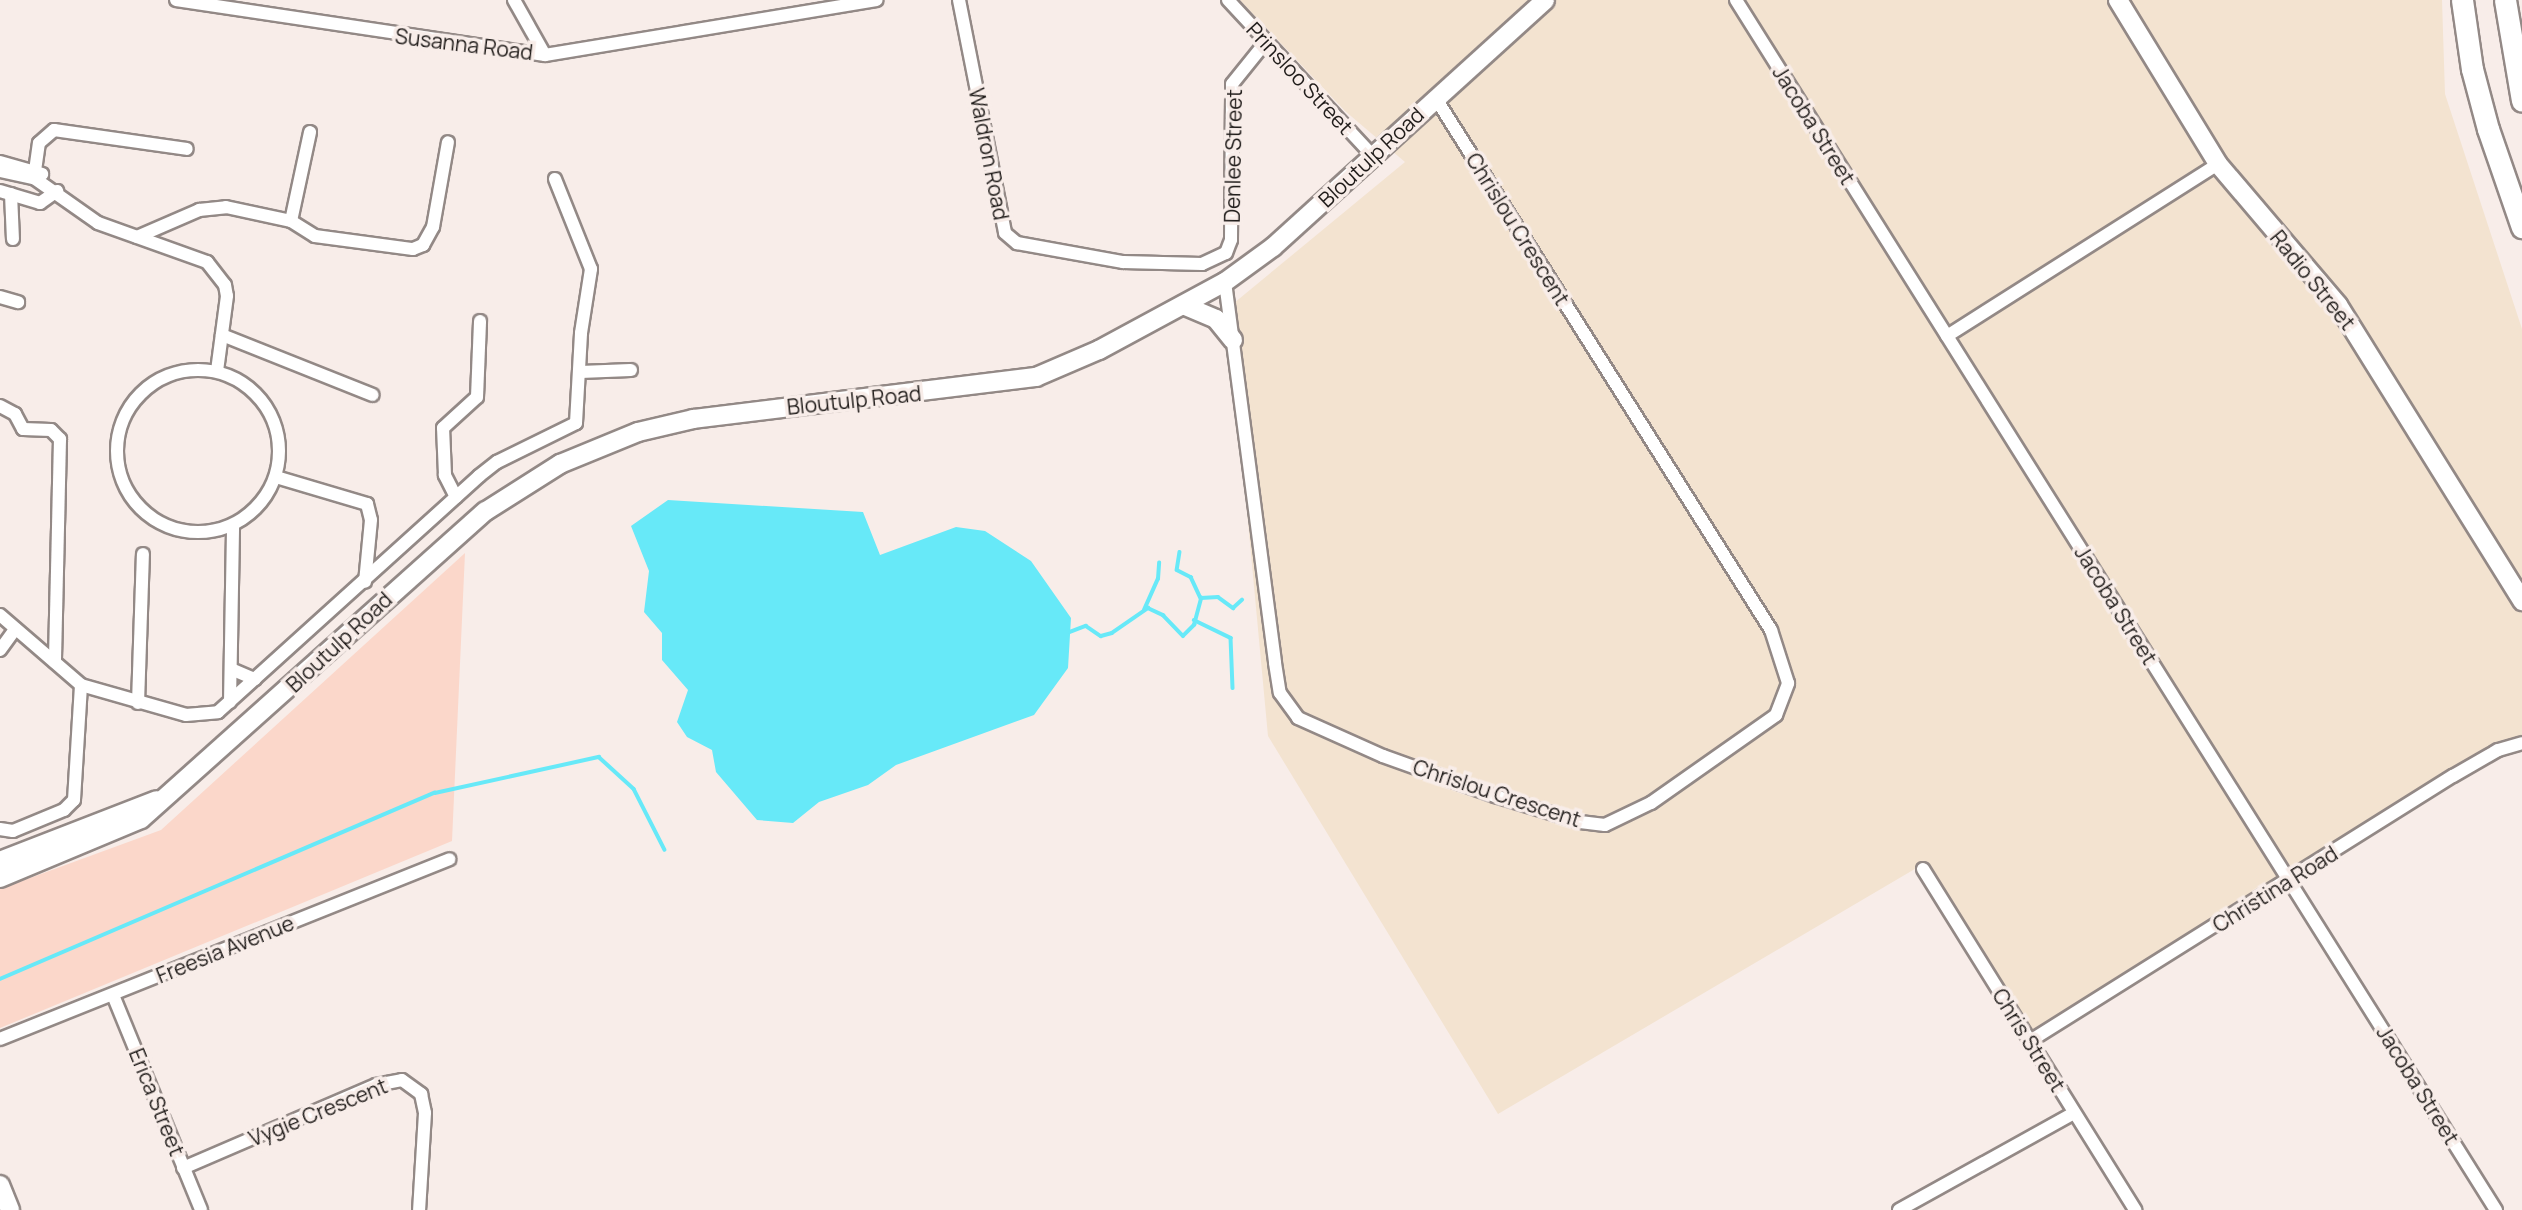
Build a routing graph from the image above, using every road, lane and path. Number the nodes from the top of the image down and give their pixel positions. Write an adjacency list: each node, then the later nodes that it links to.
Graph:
1 (176, 0): 12 (street, Susanna Road)
2 (514, 0): 12 (street)
3 (876, 0): 12 (street, Susanna Road)
4 (959, 0): 30 (street, Waldron Road)
5 (1228, 0): 11 (street, Prinsloo Street)
6 (1545, 0): 13 (street, Bloutulp Road)
7 (1736, 0): 37 (street, Jacoba Street)
8 (2118, 0): 20 (street, Radio Street)
9 (2462, 0): 27 (highway)
10 (2505, 0): 14 (highway)
11 (1265, 43): 18 (street, Prinsloo Street); 30 (street, Denlee Street)
12 (545, 55)
13 (1436, 97): 18 (street, Bloutulp Road); 38 (street, Chrislou Crescent)
14 (2522, 101)
15 (310, 132): 26 (street)
16 (448, 142): 26 (street)
17 (187, 149): 22 (street)
18 (1373, 156): 31 (street, Bloutulp Road)
19 (0, 162): 22 (street)
20 (2217, 164): 37 (street); 49 (street, Radio Street)
21 (0, 172): 22 (street)
22 (35, 174): 25 (street)
23 (555, 179): 41 (street)
24 (6, 192): 25 (street); 29 (street)
25 (58, 194): 28 (street)
26 (291, 220): 28 (street)
27 (2522, 227)
28 (137, 237): 36 (street)
29 (13, 239)
30 (1202, 264)
31 (1225, 282): 34 (street, Bloutulp Road); 38 (street, Chrislou Crescent)
32 (0, 298): 33 (street)
33 (18, 302)
34 (1183, 305): 38 (street); 62 (street, Bloutulp Road)
35 (480, 321): 45 (street)
36 (222, 335): 40 (street); 42 (street)
37 (1947, 336): 68 (street, Jacoba Street)
38 (1233, 340)
39 (631, 370): 41 (street)
40 (217, 371): 44 (street); 46 (street)
41 (580, 372): 45 (street)
42 (373, 395)
43 (0, 406): 52 (street)
44 (275, 477): 46 (street); 48 (street)
45 (456, 496): 48 (street)
46 (233, 525): 56 (street)
47 (143, 554): 60 (street)
48 (365, 582): 57 (street)
49 (2522, 601)
50 (0, 615): 51 (street)
51 (15, 629): 53 (street); 54 (street)
52 (54, 630): 53 (street); 55 (street)
53 (29, 641): 55 (street)
54 (0, 650)
55 (55, 662): 58 (street)
56 (230, 669): 57 (street); 59 (street)
57 (255, 680): 59 (street)
58 (81, 685): 60 (street); 63 (street)
59 (230, 702): 60 (street)
60 (138, 703)
61 (2522, 743): 68 (street, Christina Road)
62 (163, 797): 65 (street, Bloutulp Road); 67 (street, Bloutulp Road)
63 (0, 829)
64 (449, 859): 69 (street, Freesia Avenue)
65 (1, 860)
66 (1923, 869): 71 (street, Chris Street)
67 (0, 878)
68 (2290, 881): 71 (street, Christina Road); 80 (street, Jacoba Street)
69 (113, 995): 70 (street, Freesia Avenue); 73 (street, Erica Street)
70 (0, 1039)
71 (2030, 1041): 72 (street, Chris Street)
72 (2074, 1112): 78 (street); 79 (street, Chris Street)
73 (183, 1168): 76 (street, Erica Street); 77 (street, Vygie Crescent)
74 (0, 1185): 75 (street)
75 (10, 1210)
76 (201, 1210)
77 (419, 1210)
78 (1899, 1210)
79 (2135, 1210)
80 (2496, 1210)

